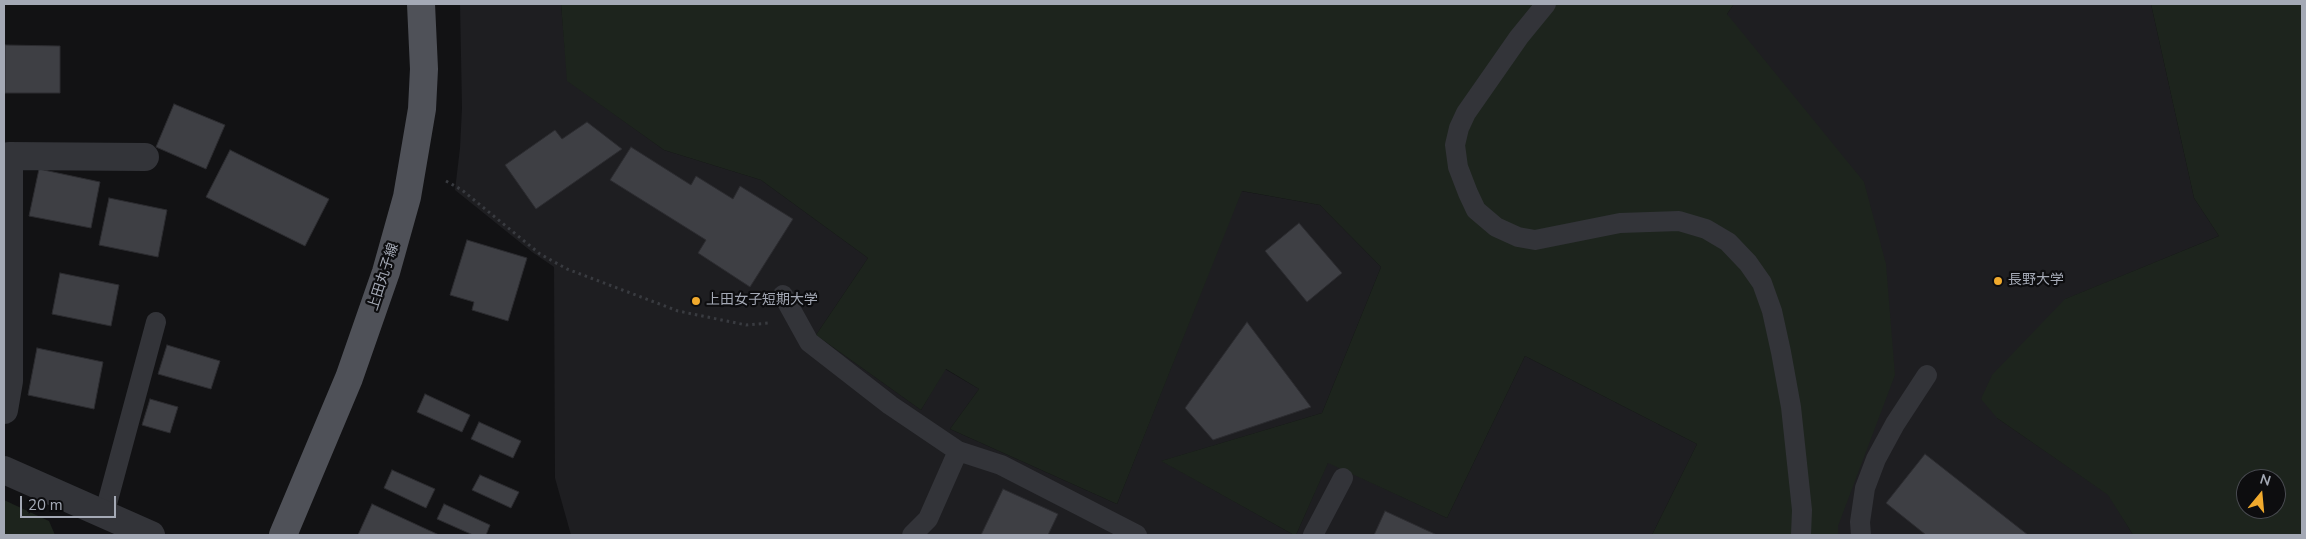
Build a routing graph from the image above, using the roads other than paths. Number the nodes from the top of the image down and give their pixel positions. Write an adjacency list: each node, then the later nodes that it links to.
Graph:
1 (422, 4): 13 (main road, 上田丸子線)
2 (1546, 4): 17 (lane)
3 (145, 157): 7 (street)
4 (783, 295): 8 (lane)
5 (156, 322): 11 (lane)
6 (1928, 376): 18 (lane)
7 (4, 410)
8 (958, 451): 14 (lane); 15 (lane)
9 (4, 470): 11 (street)
10 (1342, 478): 16 (lane)
11 (104, 515): 12 (street)
12 (151, 535)
13 (283, 535)
14 (912, 535)
15 (1137, 535)
16 (1312, 535)
17 (1802, 535)
18 (1860, 535)

